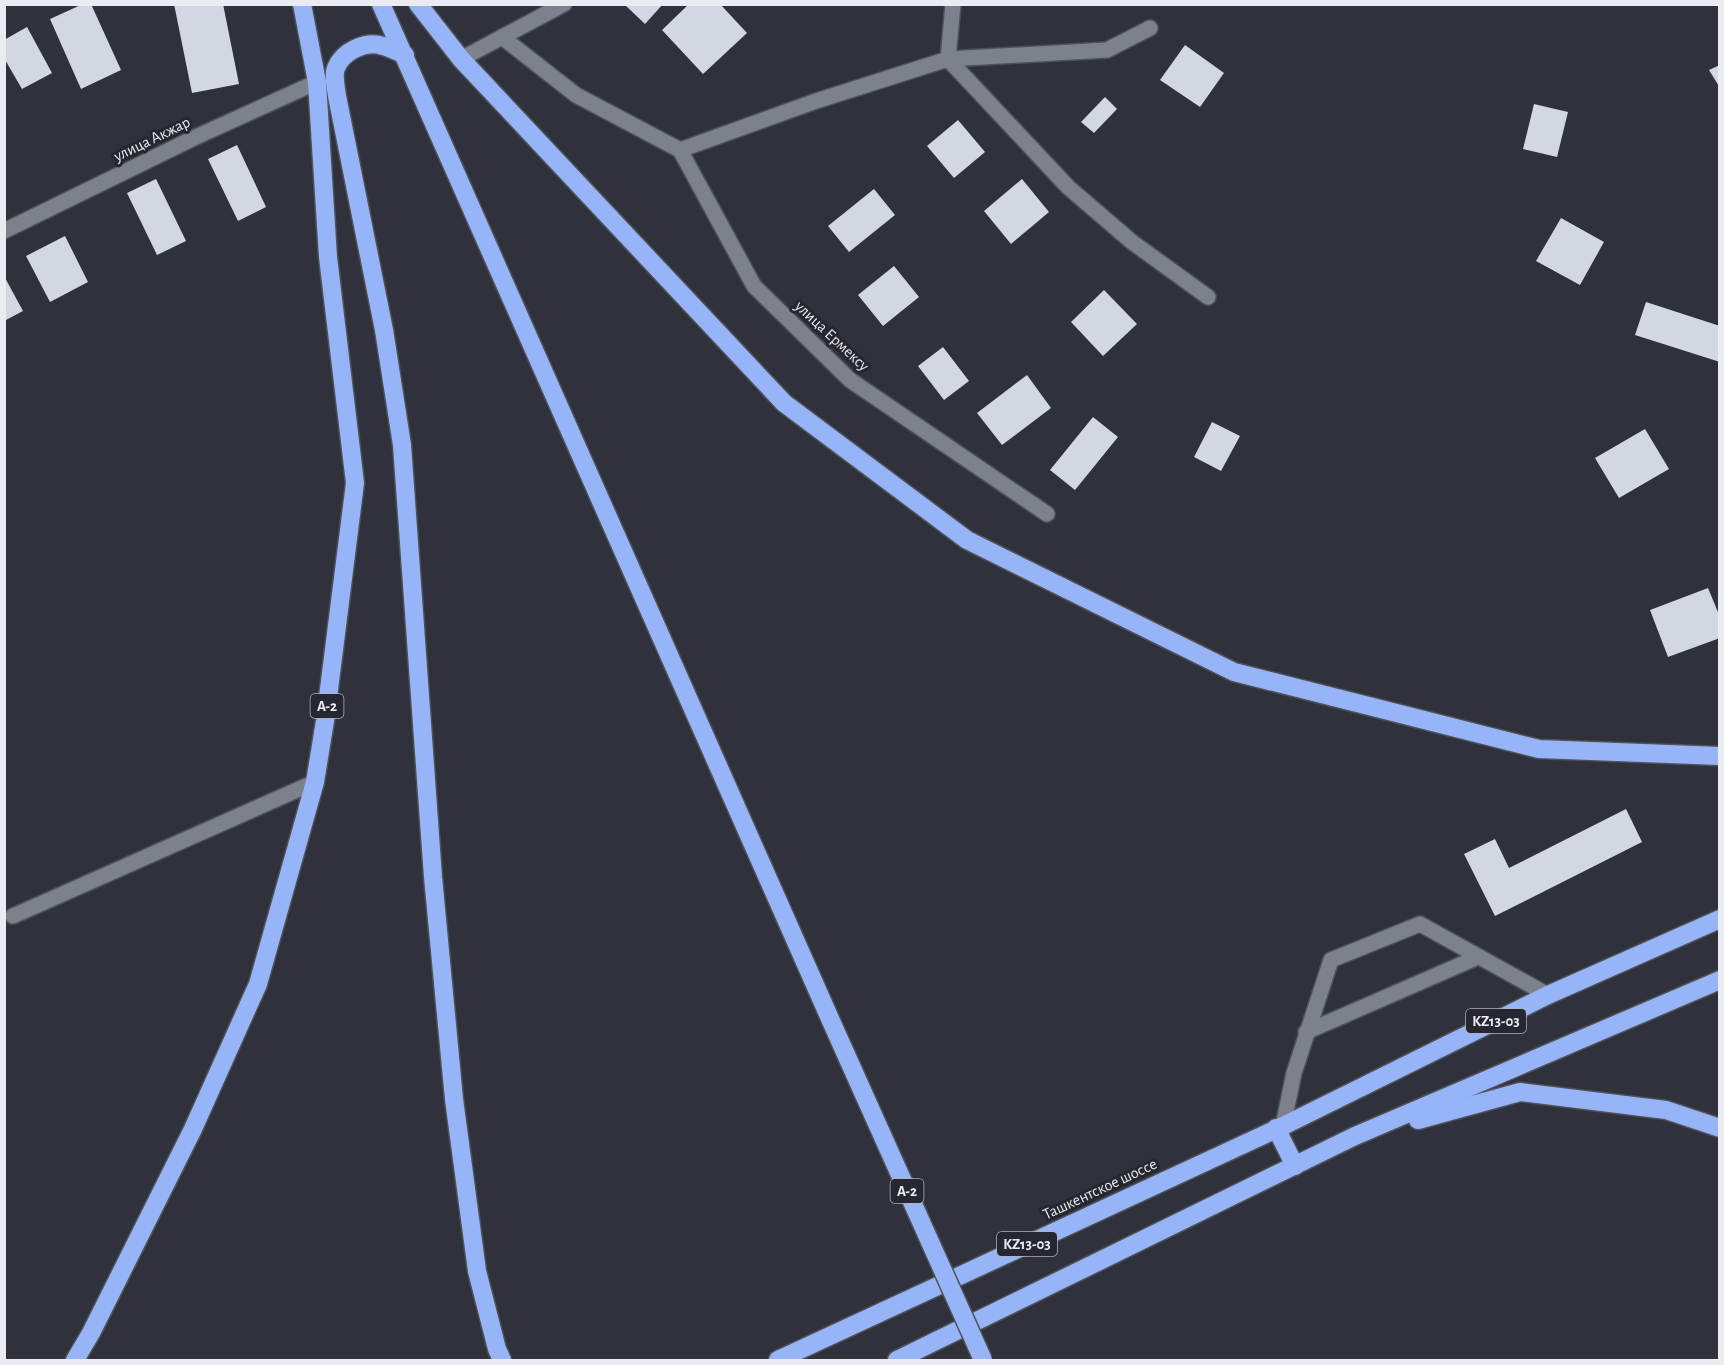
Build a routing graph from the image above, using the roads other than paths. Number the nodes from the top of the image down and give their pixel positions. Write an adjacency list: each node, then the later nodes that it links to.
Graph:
1 (302, 4): 11 (highway, A-2)
2 (381, 4): 8 (highway, A-2)
3 (418, 4): 9 (highway)
4 (564, 4): 7 (street)
5 (953, 4): 10 (street)
6 (1150, 28): 10 (street)
7 (502, 37): 9 (street); 12 (street)
8 (405, 55): 29 (highway); 32 (highway, A-2, bridge)
9 (461, 59): 16 (highway)
10 (948, 59): 12 (street); 14 (street)
11 (316, 82): 13 (street, улица Акжар); 17 (highway, A-2)
12 (680, 150): 15 (street, улица Ермексу)
13 (4, 231)
14 (1208, 297)
15 (1047, 514)
16 (1719, 756)
17 (315, 782): 18 (street); 28 (highway, A-2)
18 (13, 916)
19 (1719, 920): 22 (highway, KZ13-03)
20 (1478, 957): 22 (street); 23 (street); 23 (street)
21 (1719, 980): 26 (highway)
22 (1548, 995): 24 (highway, KZ13-03)
23 (1306, 1032): 24 (street)
24 (1279, 1127): 27 (highway); 30 (highway, Ташкентское шоссе / KZ13-03)
25 (1719, 1128): 26 (highway)
26 (1355, 1137): 27 (highway)
27 (1295, 1166): 31 (highway, KZ13-03)
28 (75, 1360)
29 (502, 1360)
30 (778, 1360)
31 (897, 1360)
32 (983, 1360)

